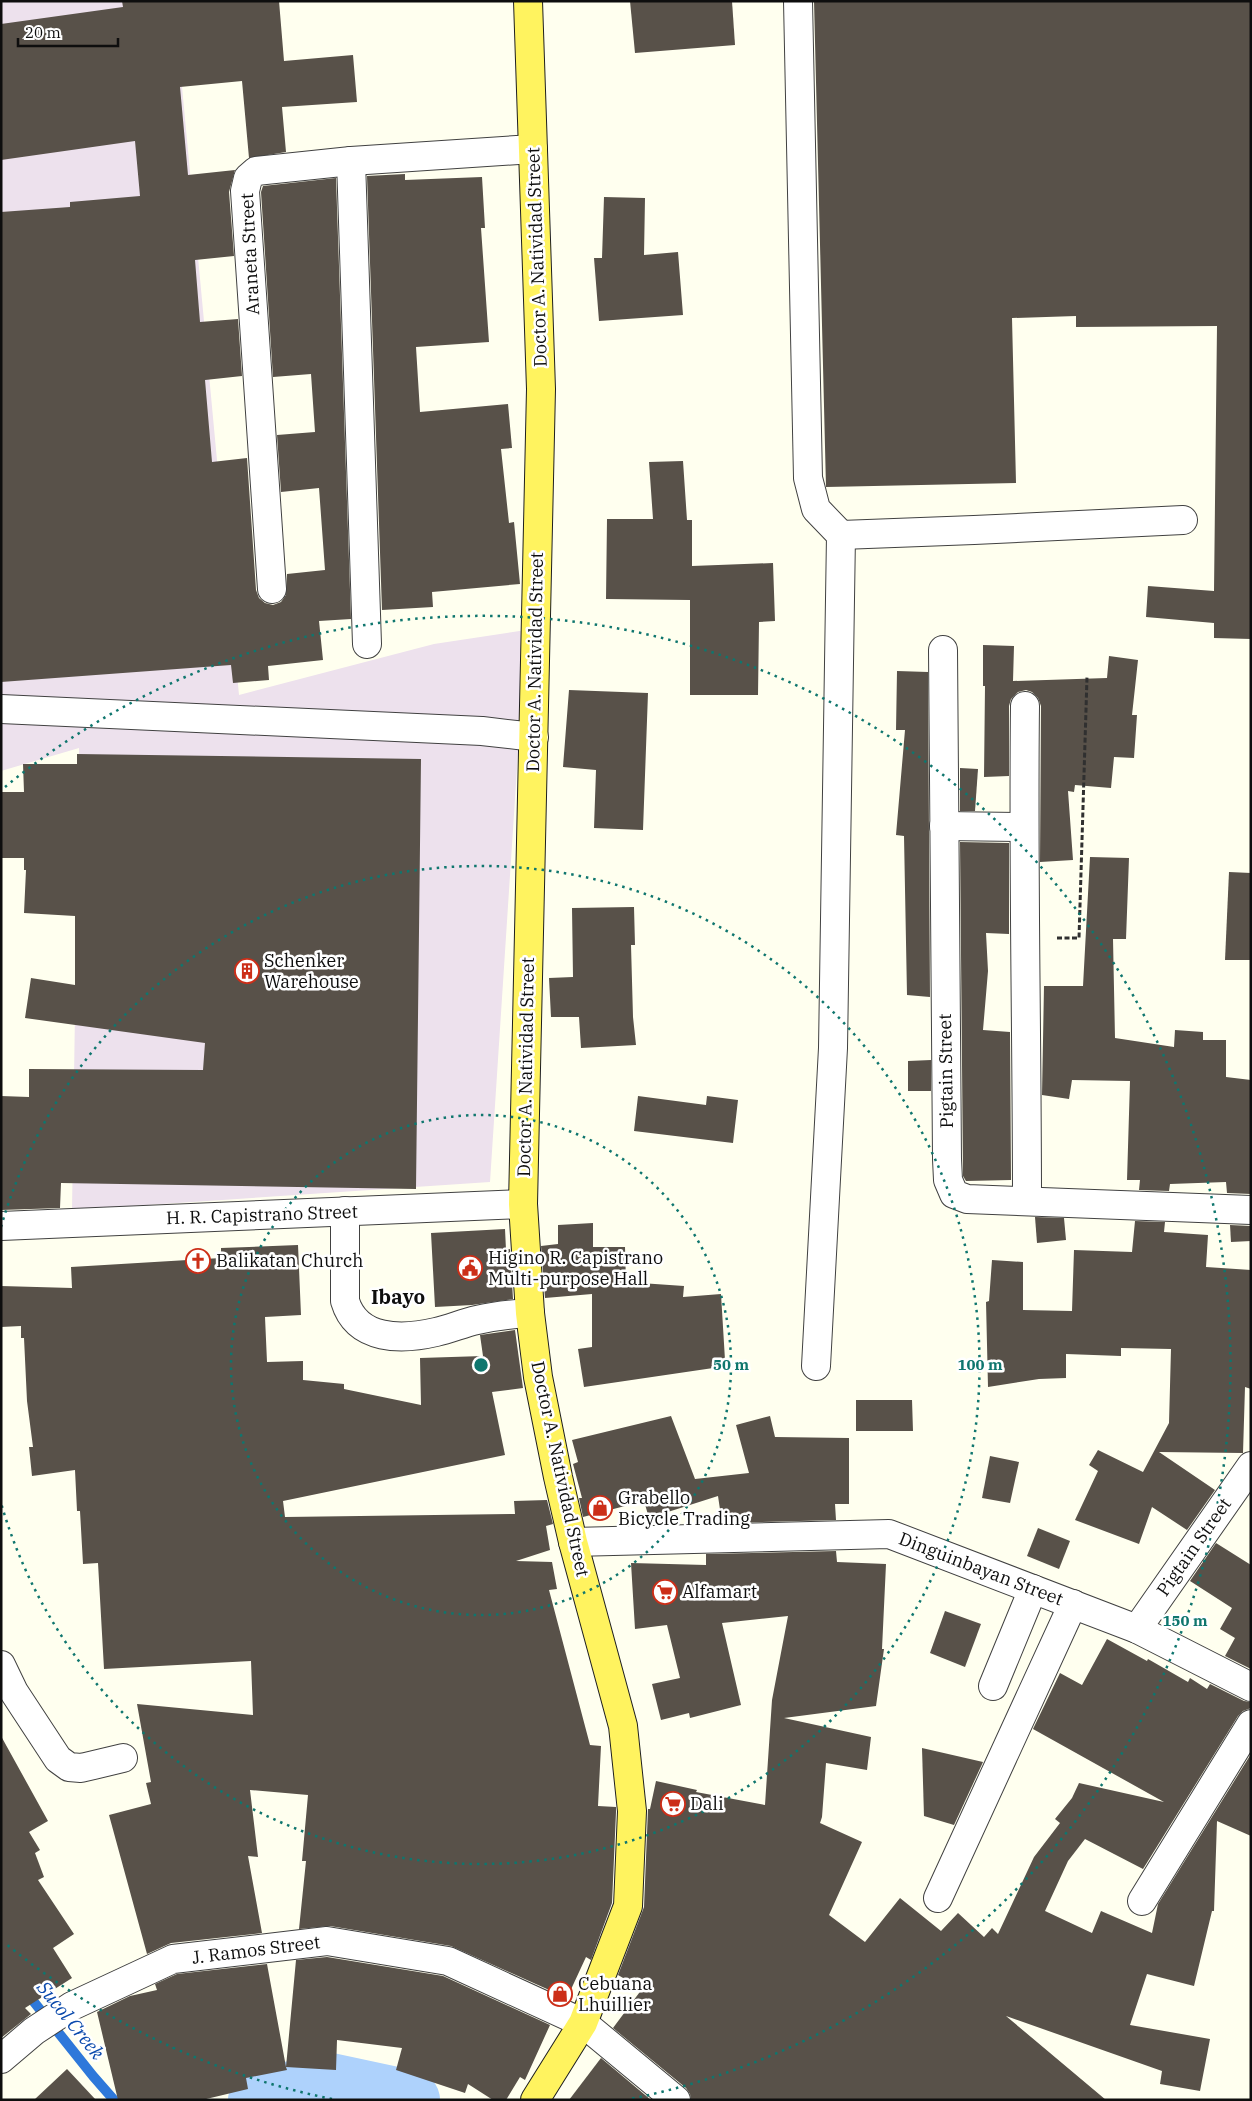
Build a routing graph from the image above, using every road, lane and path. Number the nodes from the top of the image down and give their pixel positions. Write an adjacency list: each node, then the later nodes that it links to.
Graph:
1 (528, 1): 3 (main road, Doctor A. Natividad Street)
2 (798, 1): 6 (street)
3 (533, 149): 4 (street, Araneta Street); 13 (main road, Doctor A. Natividad Street)
4 (351, 161): 7 (street, Araneta Street); 8 (street)
5 (1183, 520): 6 (street)
6 (841, 535): 23 (street)
7 (272, 589)
8 (367, 644)
9 (943, 650): 14 (street, Pigtain Street)
10 (1087, 677): 16 (path)
11 (1025, 706): 15 (street)
12 (1, 709): 13 (street)
13 (534, 737): 18 (main road, Doctor A. Natividad Street)
14 (944, 826): 15 (street); 17 (street, Pigtain Street)
15 (1023, 827): 16 (street)
16 (1026, 938): 17 (street)
17 (1027, 1201): 19 (street, Pigtain Street)
18 (523, 1204): 20 (street, H. R. Capistrano Street); 22 (main road, Doctor A. Natividad Street)
19 (1251, 1210)
20 (345, 1211): 21 (street, H. R. Capistrano Street); 22 (street)
21 (1, 1226)
22 (530, 1313): 25 (main road, Doctor A. Natividad Street)
23 (816, 1366)
24 (1251, 1466): 28 (street, Pigtain Street)
25 (573, 1542): 26 (street, Dinguinbayan Street); 36 (main road, Doctor A. Natividad Street)
26 (1033, 1589): 27 (street, Dinguinbayan Street); 30 (street)
27 (1073, 1604): 28 (street, Dinguinbayan Street); 34 (street)
28 (1137, 1629): 31 (street, Dinguinbayan Street)
29 (1, 1664): 33 (street)
30 (993, 1686)
31 (1251, 1688)
32 (1251, 1724): 35 (street)
33 (123, 1758)
34 (938, 1898)
35 (1142, 1901)
36 (583, 2023): 37 (street, J. Ramos Street); 38 (main road, Doctor A. Natividad Street); 39 (street, J. Ramos Street)
37 (1, 2059)
38 (535, 2100)
39 (676, 2100)

